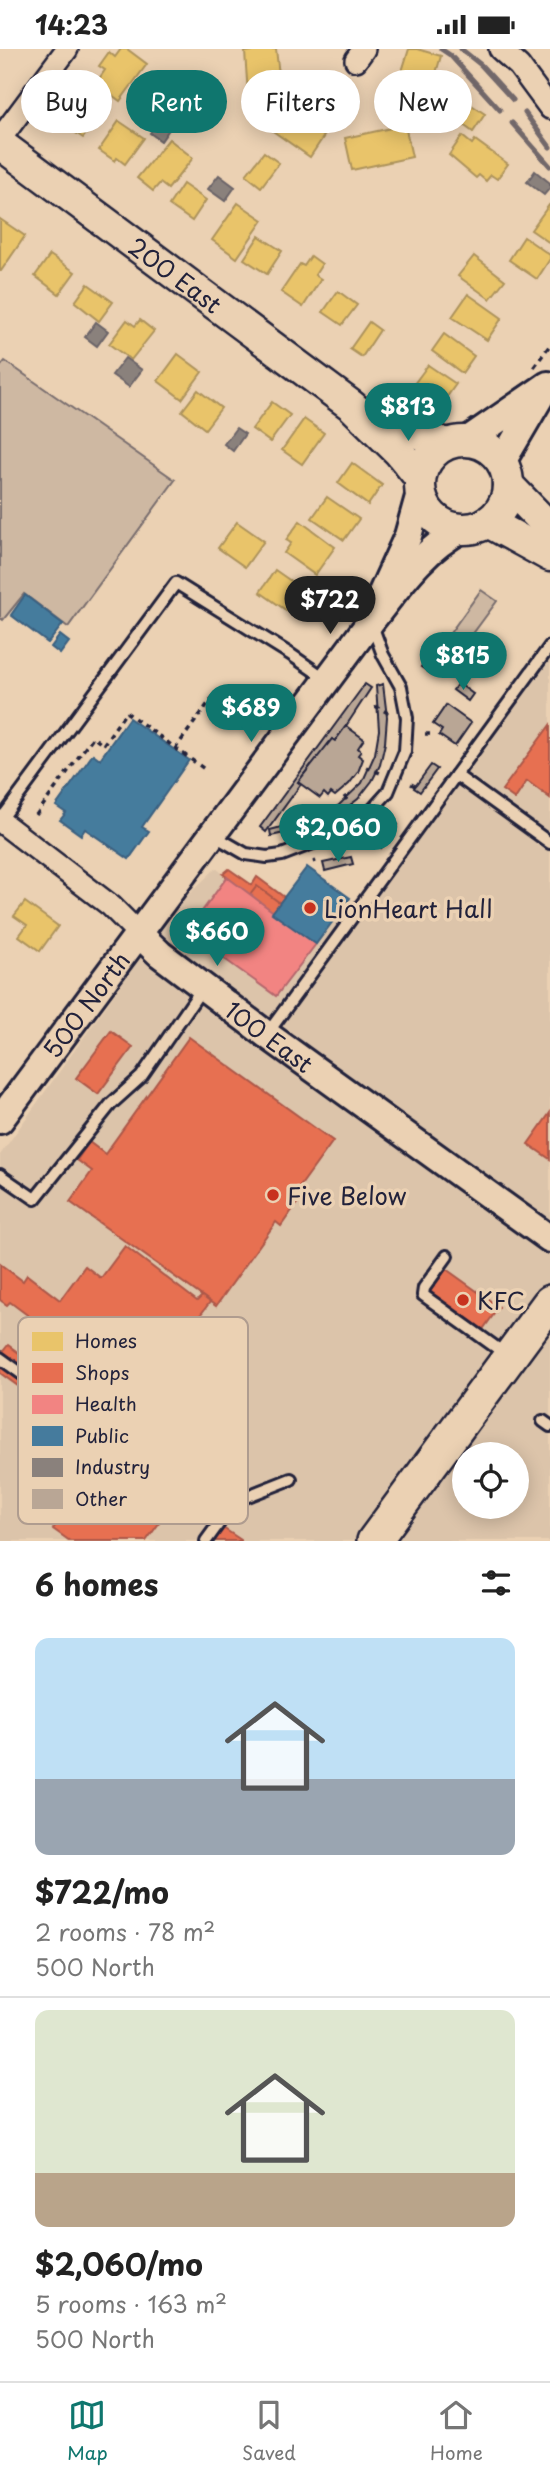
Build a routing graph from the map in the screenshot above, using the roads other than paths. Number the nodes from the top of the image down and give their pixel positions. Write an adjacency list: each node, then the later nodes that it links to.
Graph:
1 (67, 49): 4 (street)
2 (500, 49): 3 (street)
3 (550, 108)
4 (0, 139)
5 (0, 144): 7 (main road, 200 East)
6 (549, 384): 8 (street); 9 (street)
7 (352, 406): 8 (main road, 200 East); 10 (main road, 200 East)
8 (457, 442): 9 (main road); 10 (main road)
9 (505, 474): 11 (main road); 12 (main road)
10 (420, 486): 11 (main road); 14 (street, 500 North)
11 (475, 526): 13 (main road); 14 (street, 500 North)
12 (550, 528)
13 (550, 556)
14 (371, 621): 16 (street, 500 North); 19 (lane)
15 (550, 646): 17 (lane)
16 (326, 679): 18 (lane); 19 (street, 500 North)
17 (456, 775): 20 (lane); 23 (lane)
18 (0, 821): 21 (street, 100 East)
19 (213, 835): 21 (street, 500 North)
20 (550, 842)
21 (139, 934): 22 (street, 100 East); 24 (street, 500 North)
22 (204, 987): 23 (street, 100 East); 25 (lane)
23 (267, 1035): 26 (street, 100 East)
24 (0, 1120)
25 (0, 1175)
26 (550, 1239)
27 (446, 1256): 29 (lane)
28 (550, 1303): 29 (main road)
29 (510, 1357): 36 (main road)
30 (0, 1358): 31 (lane)
31 (18, 1371)
32 (291, 1479): 33 (lane)
33 (248, 1496)
34 (218, 1524): 35 (lane)
35 (206, 1541)
36 (374, 1541)

